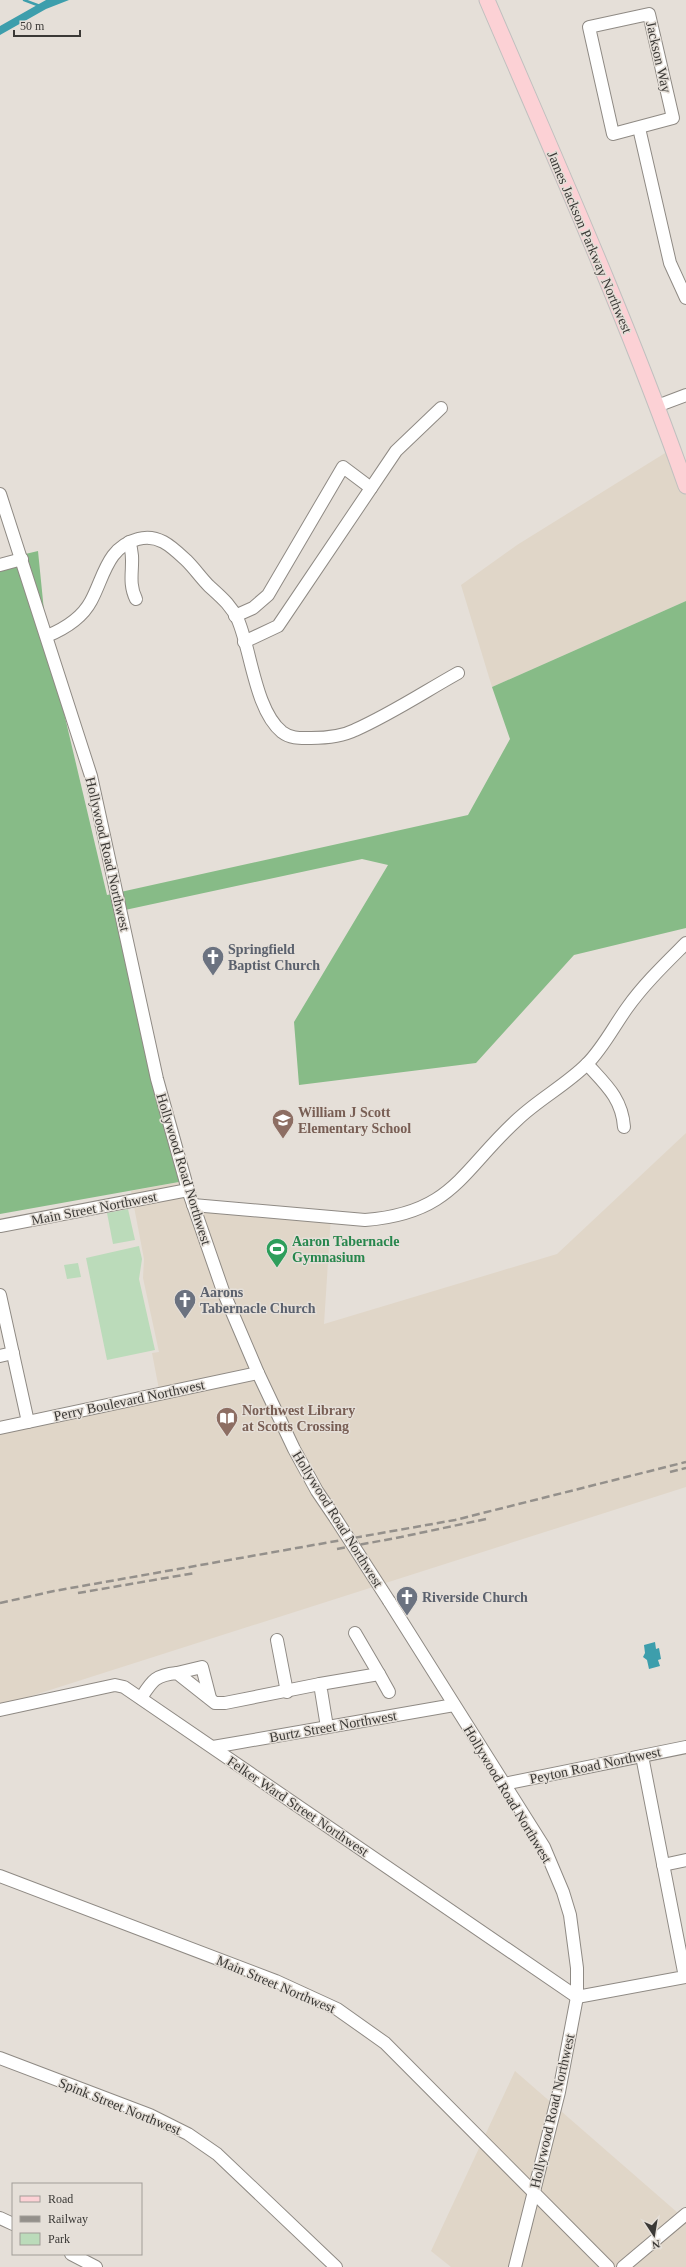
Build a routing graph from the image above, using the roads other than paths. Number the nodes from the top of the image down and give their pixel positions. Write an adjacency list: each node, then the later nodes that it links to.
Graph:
1 (487, 0): 5 (main road, James Jackson Parkway Northwest)
2 (639, 128): 2 (street, Jackson Way); 3 (street)
3 (686, 298)
4 (686, 395): 5 (street)
5 (657, 406): 7 (main road, James Jackson Parkway Northwest)
6 (441, 408): 8 (street)
7 (686, 486)
8 (371, 488): 14 (street); 16 (street)
9 (0, 494): 11 (street, Hollywood Road Northwest)
10 (128, 542): 13 (street); 14 (street); 15 (street)
11 (22, 559): 12 (street); 15 (street, Hollywood Road Northwest)
12 (0, 565)
13 (136, 599)
14 (235, 616): 16 (street)
15 (47, 636): 21 (street, Hollywood Road Northwest)
16 (244, 642): 17 (street)
17 (458, 673)
18 (686, 943): 19 (street)
19 (588, 1064): 20 (street); 22 (street)
20 (624, 1127)
21 (188, 1190): 22 (street, Hollywood Road Northwest); 23 (street, Main Street Northwest)
22 (193, 1205): 27 (street, Hollywood Road Northwest)
23 (0, 1226)
24 (0, 1295): 25 (street)
25 (13, 1353): 26 (street); 28 (street)
26 (0, 1356)
27 (258, 1373): 28 (street, Perry Boulevard Northwest); 39 (street, Hollywood Road Northwest, bridge)
28 (28, 1422): 29 (street, Perry Boulevard Northwest)
29 (0, 1428)
30 (355, 1633): 33 (street)
31 (277, 1640): 35 (street)
32 (177, 1673): 37 (street); 38 (street); 38 (street)
33 (379, 1674): 34 (street); 36 (street)
34 (320, 1684): 35 (street); 41 (street)
35 (287, 1692): 38 (street)
36 (389, 1692)
37 (141, 1698): 40 (street, Felker Ward Street Northwest); 43 (street, Felker Ward Street Northwest)
38 (210, 1698)
39 (454, 1705): 41 (street, Burtz Street Northwest); 45 (street, Hollywood Road Northwest)
40 (0, 1710)
41 (327, 1728): 43 (street, Burtz Street Northwest)
42 (686, 1747): 44 (street, Peyton Road Northwest)
43 (213, 1748): 50 (street, Felker Ward Street Northwest)
44 (642, 1756): 45 (street, Peyton Road Northwest); 47 (street)
45 (504, 1784): 50 (street, Hollywood Road Northwest)
46 (686, 1860): 47 (street)
47 (663, 1865): 49 (street)
48 (0, 1876): 52 (street, Main Street Northwest)
49 (685, 1977): 50 (street)
50 (577, 1997): 52 (street, Hollywood Road Northwest)
51 (0, 2058): 58 (street, Spink Street Northwest)
52 (534, 2192): 59 (street, Hollywood Road Northwest); 60 (street, Main Street Northwest)
53 (686, 2214): 61 (street)
54 (0, 2218): 55 (street)
55 (12, 2224)
56 (73, 2255): 57 (street)
57 (96, 2267)
58 (336, 2267)
59 (515, 2267)
60 (608, 2267)
61 (623, 2267)

